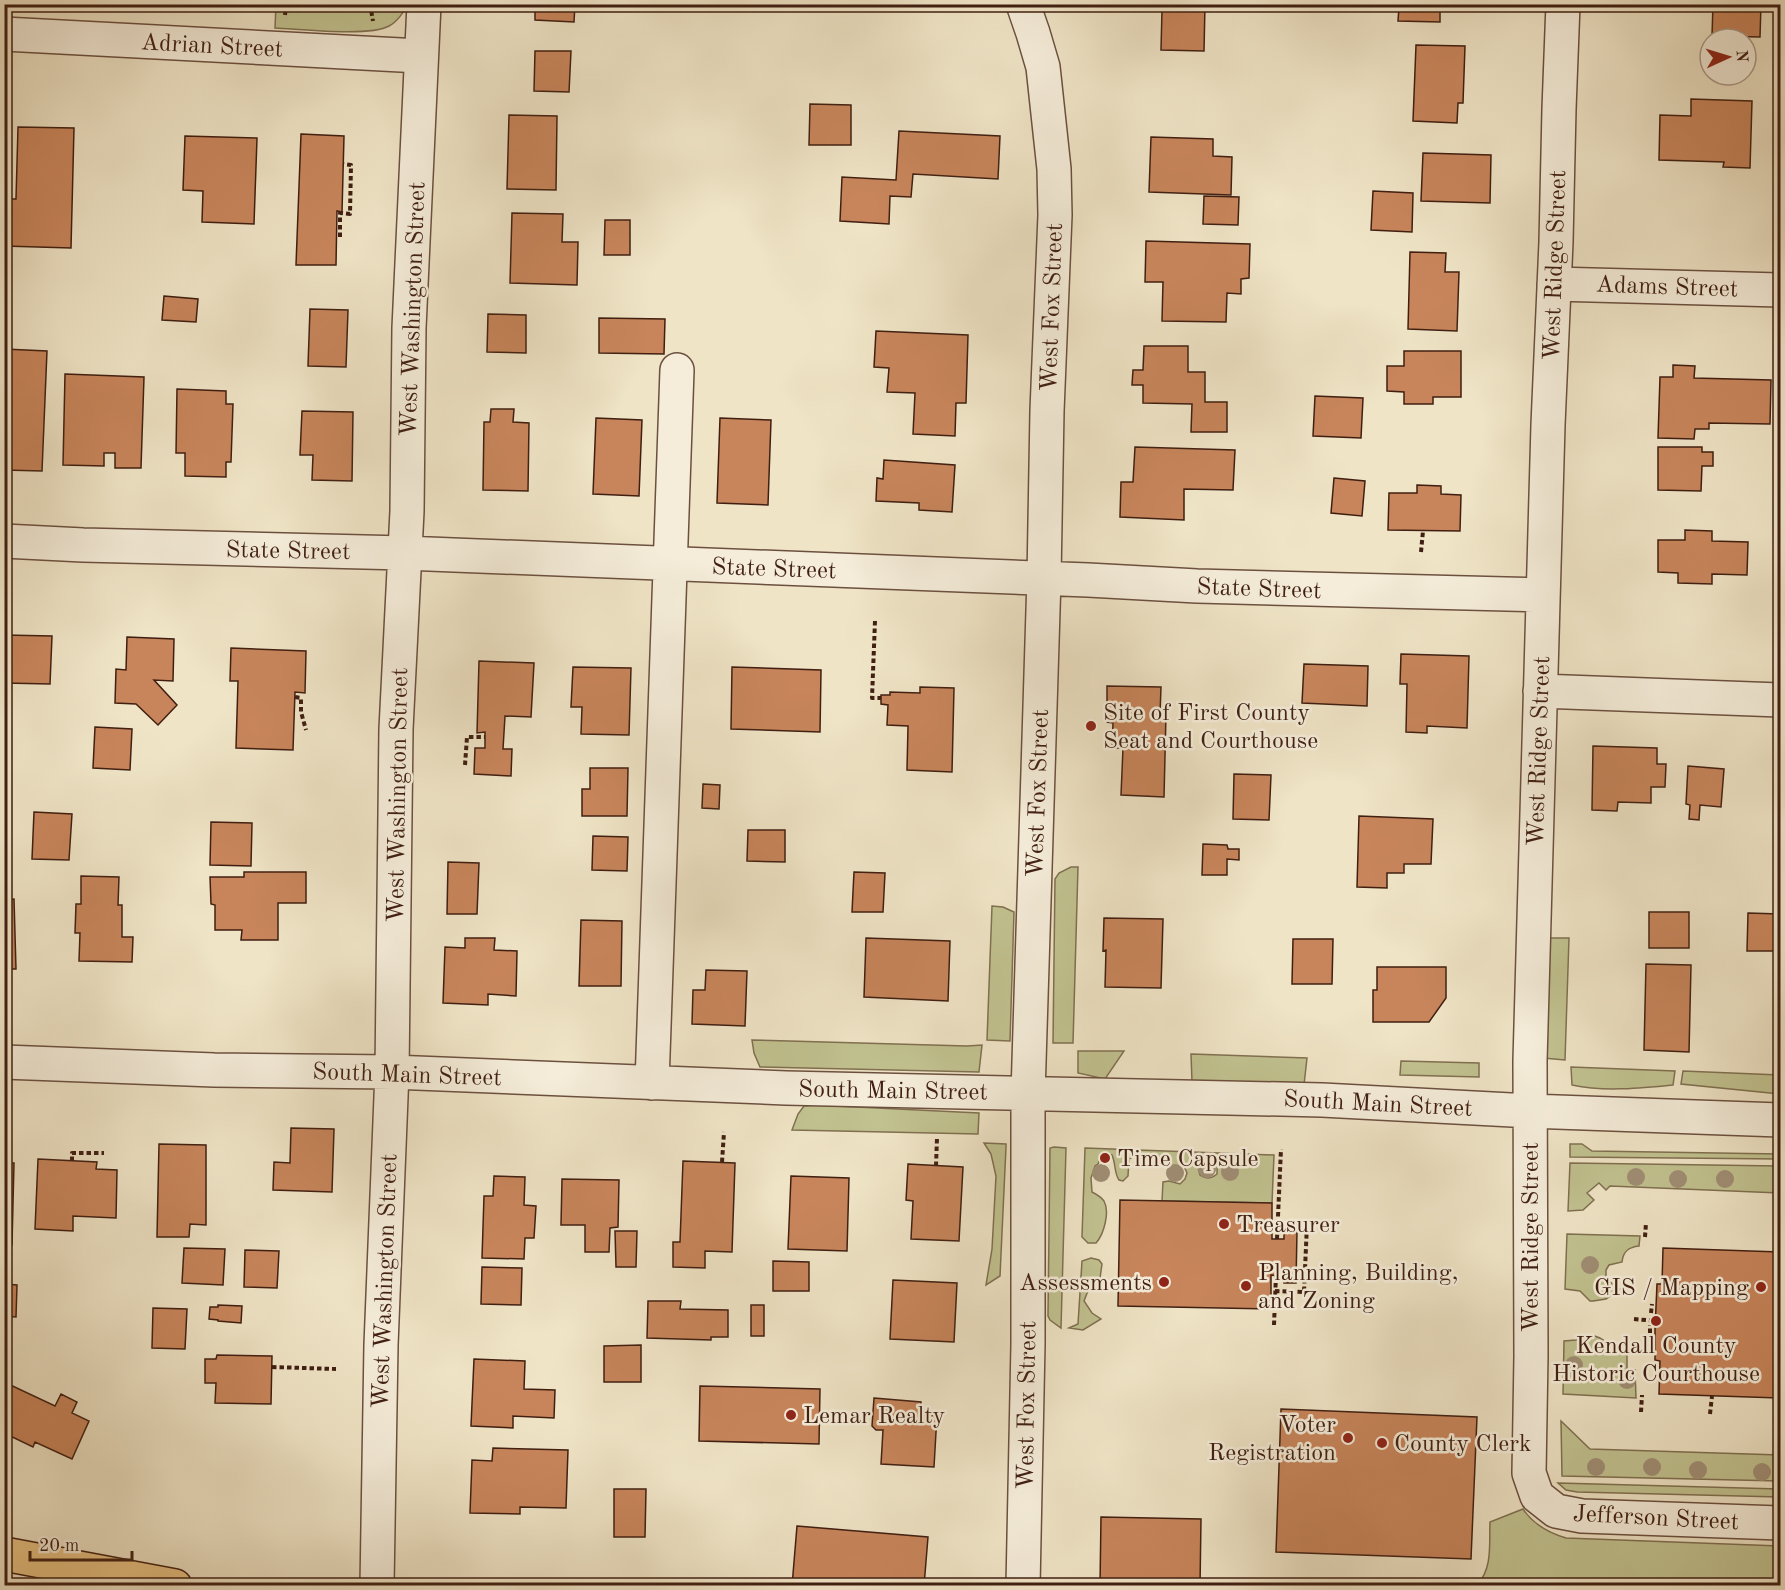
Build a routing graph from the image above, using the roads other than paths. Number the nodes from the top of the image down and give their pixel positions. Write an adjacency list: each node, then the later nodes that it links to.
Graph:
1 (424, 4): 5 (street, West Washington Street)
2 (1023, 4): 12 (street, West Fox Street)
3 (1563, 4): 6 (street, West Ridge Street)
4 (4, 34): 5 (street, Adrian Street)
5 (420, 56): 10 (street, West Washington Street)
6 (1554, 284): 7 (street, Adams Street); 13 (street, West Ridge Street)
7 (1780, 290)
8 (677, 370): 11 (street)
9 (4, 541): 10 (street, State Street)
10 (404, 554): 11 (street, State Street); 17 (street, West Washington Street)
11 (671, 564): 12 (street, State Street); 18 (street)
12 (1044, 578): 13 (street, State Street); 19 (street, West Fox Street)
13 (1543, 595): 14 (street, West Ridge Street)
14 (1540, 691): 15 (street); 20 (street, West Ridge Street)
15 (1780, 700)
16 (4, 1062): 17 (street, South Main Street)
17 (392, 1072): 18 (street, South Main Street); 26 (street, West Washington Street)
18 (652, 1083): 19 (street, South Main Street)
19 (1028, 1094): 20 (street, South Main Street); 27 (street, West Fox Street)
20 (1529, 1111): 21 (street, South Main Street); 22 (street, West Ridge Street)
21 (1780, 1120)
22 (1537, 1496): 23 (street, Jefferson Street)
23 (1780, 1523)
24 (4, 1554): 25 (highway)
25 (174, 1586)
26 (377, 1586)
27 (1023, 1586)

